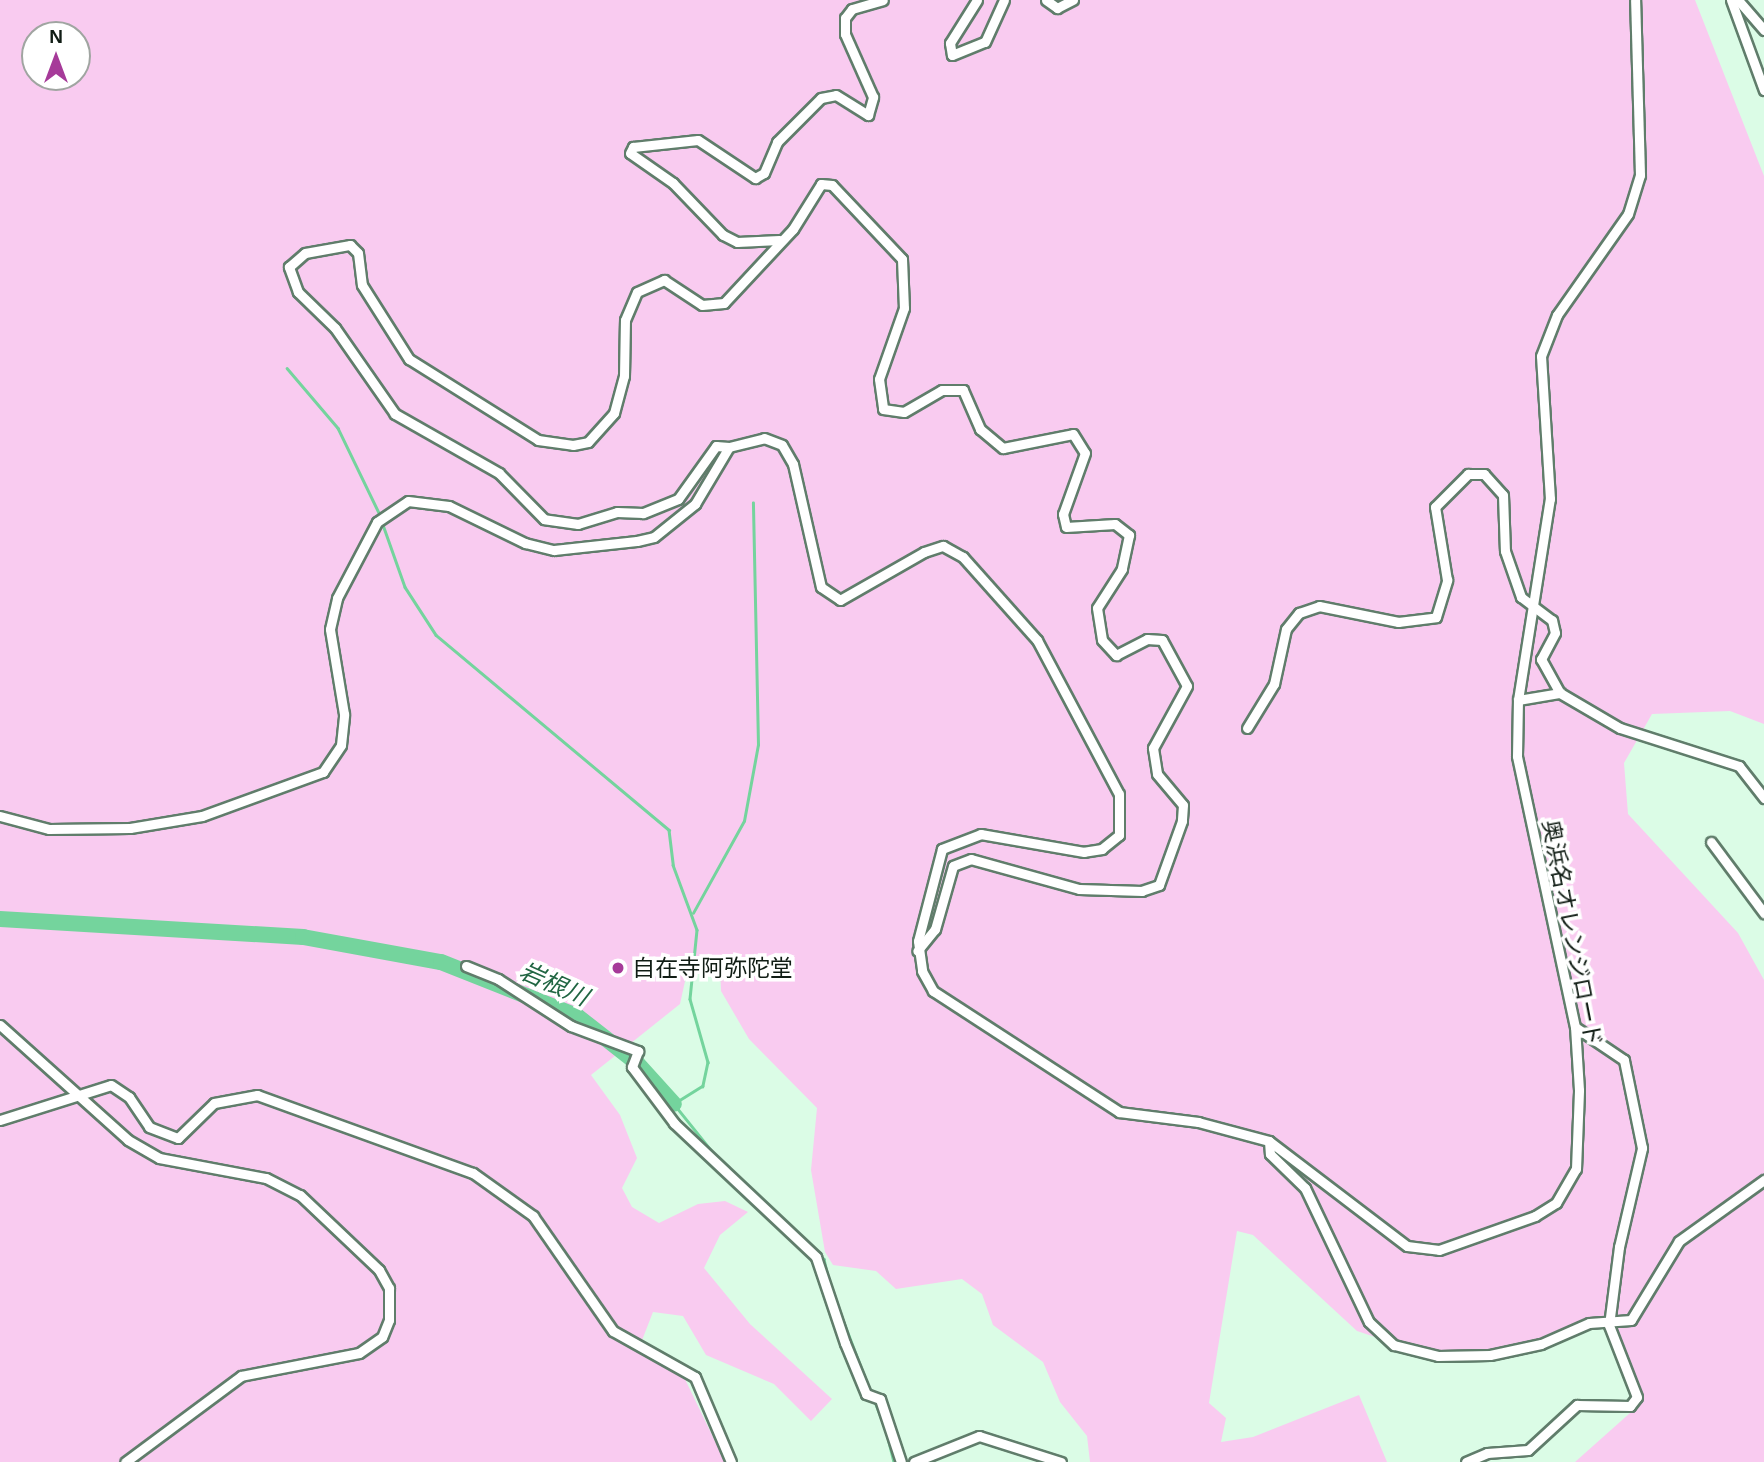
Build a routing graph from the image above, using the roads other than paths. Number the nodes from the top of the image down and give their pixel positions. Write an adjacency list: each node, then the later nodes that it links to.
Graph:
1 (883, 0): 11 (street)
2 (977, 0): 3 (street)
3 (1004, 0)
4 (1046, 0): 5 (street)
5 (1073, 0)
6 (1635, 0): 13 (street, 奥浜名オレンジロード)
7 (1731, 0): 10 (street)
8 (1738, 0): 9 (street)
9 (1764, 30)
10 (1764, 90)
11 (780, 239): 12 (street); 21 (street)
12 (729, 447): 18 (street); 21 (street)
13 (1533, 607): 14 (street); 15 (street, 奥浜名オレンジロード); 16 (street)
14 (1560, 693): 15 (street); 17 (street)
15 (1518, 700): 24 (street, 奥浜名オレンジロード)
16 (1247, 728)
17 (1764, 798)
18 (0, 817)
19 (1711, 842): 20 (street)
20 (1764, 913)
21 (917, 951): 27 (street, 奥浜名オレンジロード)
22 (466, 966): 32 (street)
23 (0, 1025): 25 (street)
24 (1575, 1027): 27 (street, 奥浜名オレンジロード); 29 (street)
25 (79, 1095): 26 (street); 30 (street); 31 (street)
26 (0, 1120)
27 (1269, 1141): 29 (street)
28 (1764, 1180): 29 (street)
29 (1609, 1325): 35 (street)
30 (125, 1462)
31 (731, 1462)
32 (901, 1462)
33 (914, 1462): 34 (street)
34 (1062, 1462)
35 (1466, 1462)

